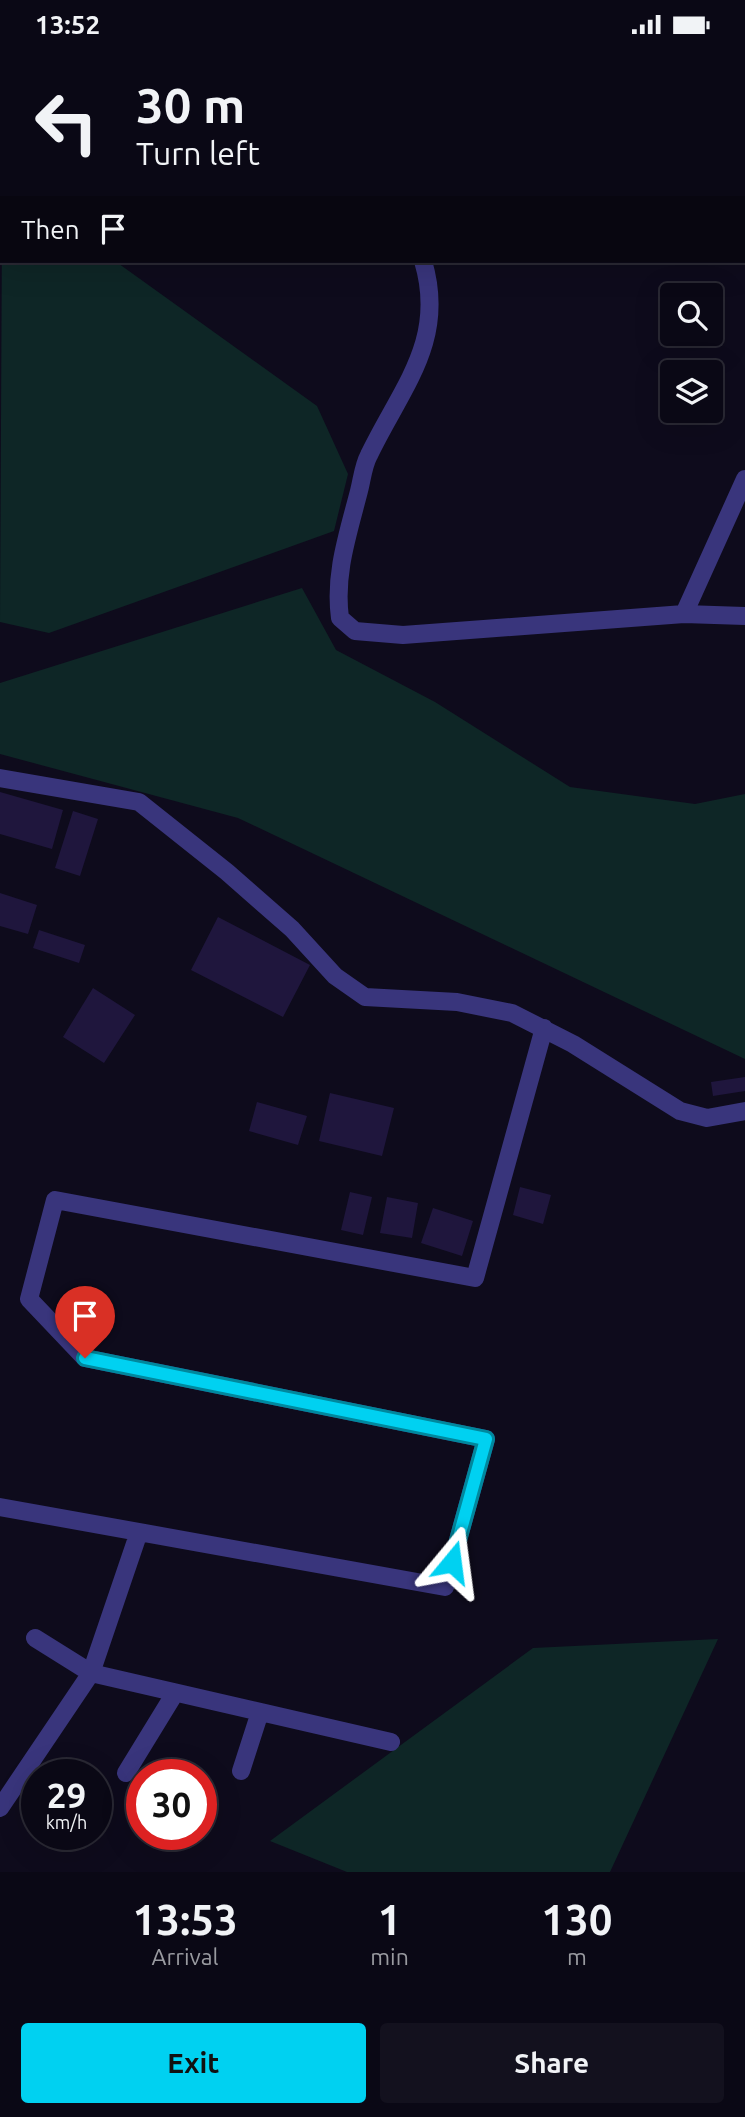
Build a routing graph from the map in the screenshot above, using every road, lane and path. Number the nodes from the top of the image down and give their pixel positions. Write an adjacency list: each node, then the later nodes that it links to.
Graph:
1 (424, 263): 3 (street)
2 (745, 479): 3 (street)
3 (684, 614): 4 (street)
4 (745, 616)
5 (0, 778): 6 (street)
6 (544, 1028): 7 (street); 9 (street)
7 (745, 1111)
8 (0, 1507): 9 (street)
9 (139, 1532): 11 (street)
10 (34, 1638): 11 (street)
11 (91, 1674): 12 (street); 17 (street)
12 (174, 1693): 13 (street); 15 (street)
13 (260, 1712): 14 (street); 16 (street)
14 (391, 1742)
15 (134, 1759)
16 (242, 1771)
17 (0, 1808)

